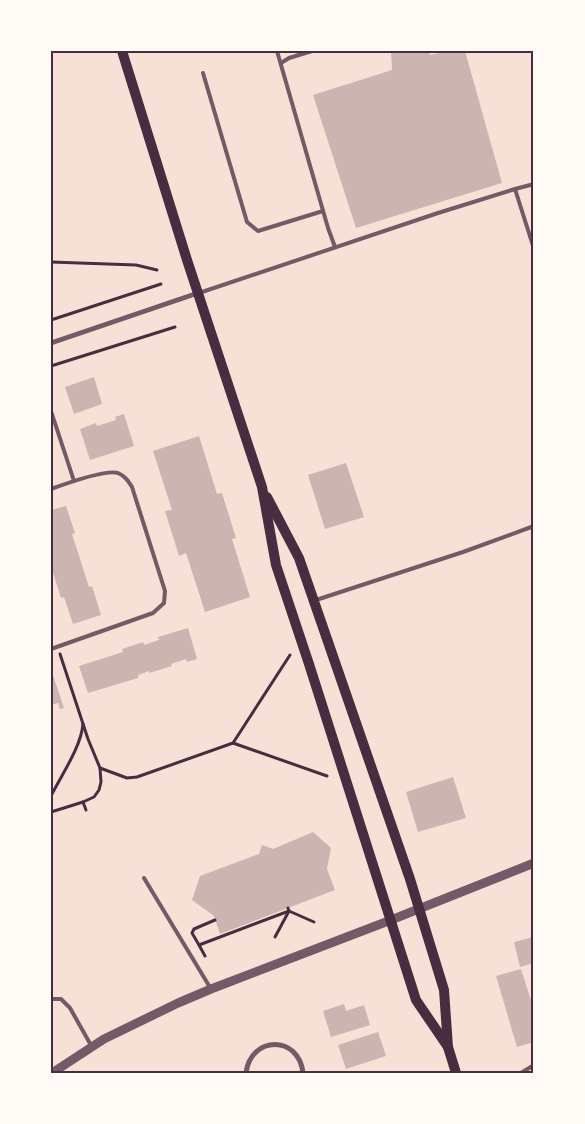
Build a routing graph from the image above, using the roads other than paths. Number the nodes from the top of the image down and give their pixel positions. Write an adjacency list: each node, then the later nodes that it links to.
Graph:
1 (122, 51): 11 (main road)
2 (277, 51): 4 (lane)
3 (312, 51): 4 (lane)
4 (281, 63): 8 (lane)
5 (203, 74): 8 (lane)
6 (534, 184): 7 (lane)
7 (515, 189): 9 (lane); 10 (lane)
8 (323, 211): 9 (lane)
9 (335, 247): 11 (lane)
10 (534, 249)
11 (198, 293): 12 (street); 15 (main road)
12 (51, 343)
13 (51, 411): 14 (lane)
14 (74, 481): 16 (lane); 19 (lane)
15 (262, 487): 18 (main road); 23 (main road)
16 (51, 489)
17 (534, 526): 18 (lane)
18 (313, 601): 22 (main road)
19 (51, 649)
20 (534, 863): 22 (street)
21 (144, 878): 24 (lane)
22 (420, 908): 23 (street); 27 (main road)
23 (391, 920): 24 (street); 27 (main road)
24 (211, 989): 26 (street)
25 (51, 999): 26 (lane)
26 (92, 1047): 29 (street)
27 (448, 1048): 32 (main road)
28 (534, 1065): 33 (lane)
29 (52, 1073)
30 (246, 1073): 31 (street)
31 (303, 1073)
32 (456, 1073)
33 (521, 1073)

